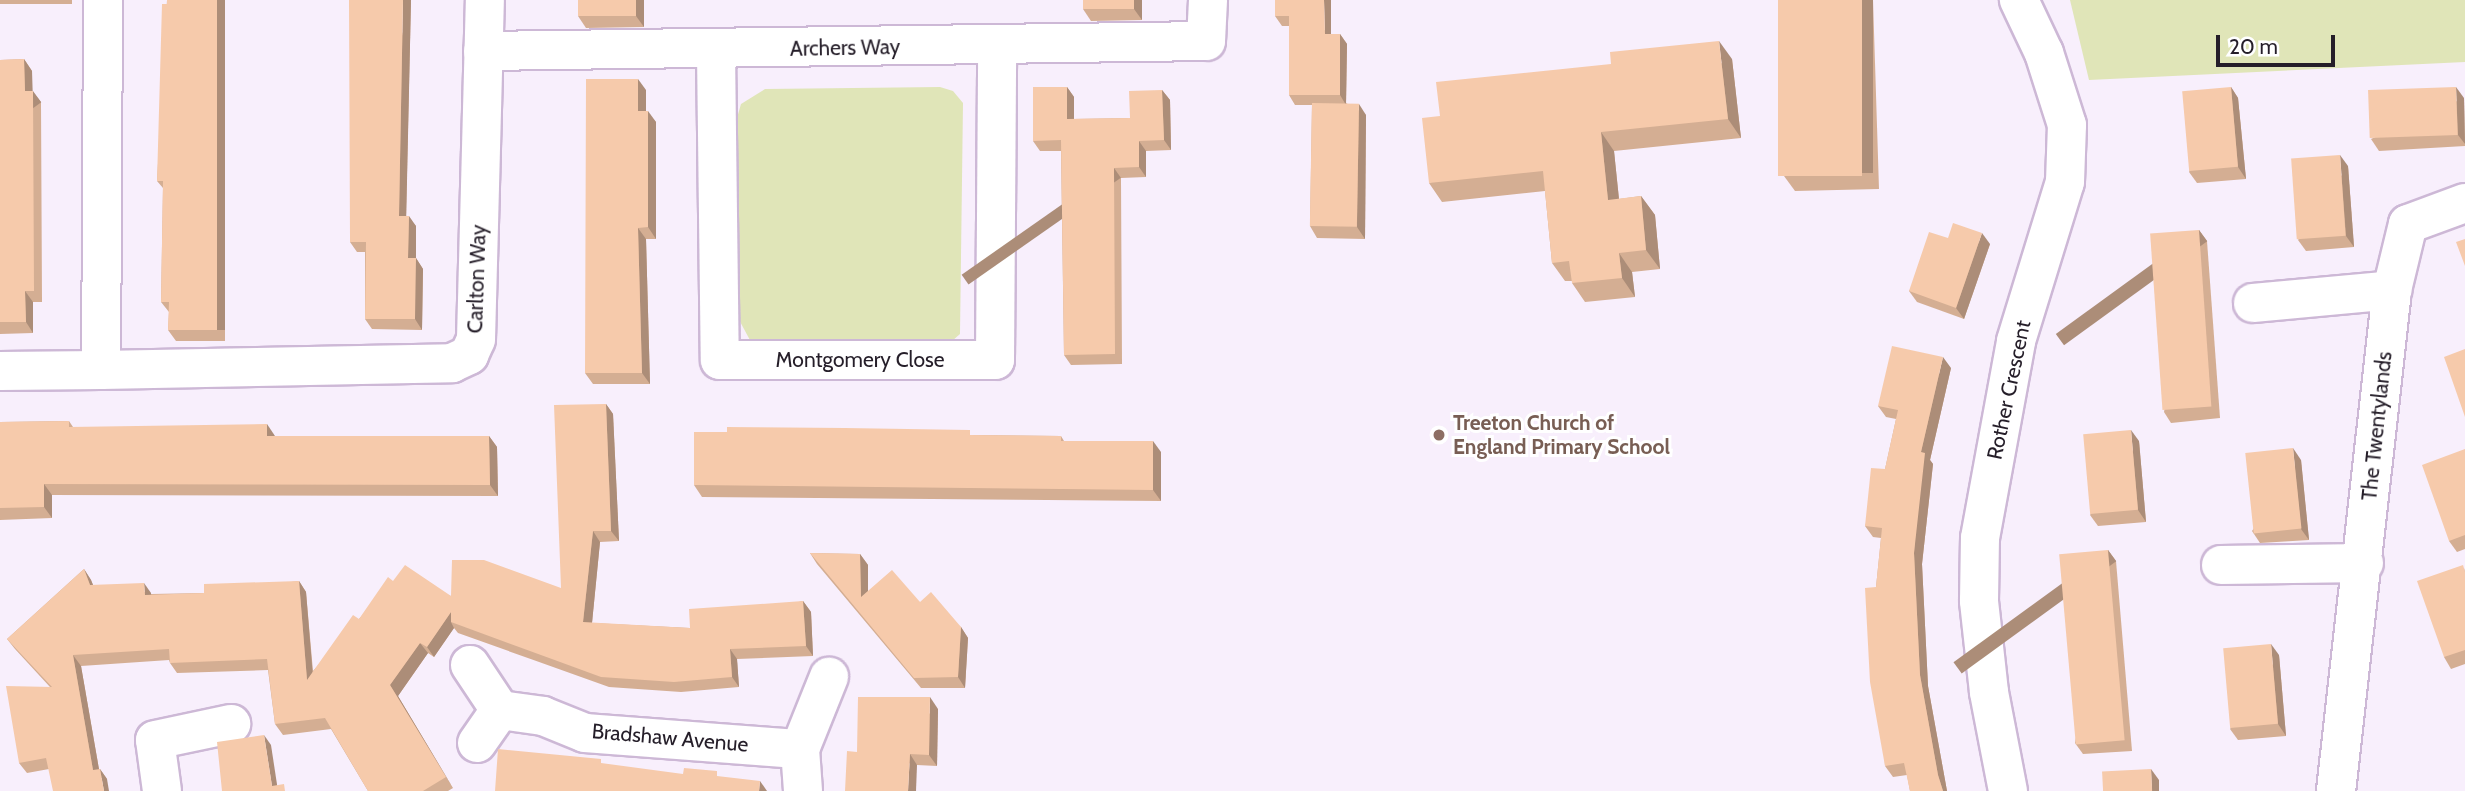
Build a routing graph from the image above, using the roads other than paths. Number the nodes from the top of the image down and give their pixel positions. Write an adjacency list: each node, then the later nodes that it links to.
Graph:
1 (103, 0): 11 (street)
2 (485, 0): 6 (street, Carlton Way)
3 (1208, 0): 5 (street, Archers Way)
4 (2019, 0): 23 (street, Rother Crescent)
5 (997, 46): 7 (street, Archers Way); 7 (street, Montgomery Close)
6 (483, 51): 7 (street, Archers Way); 11 (street, Carlton Way)
7 (716, 51)
8 (2465, 203): 9 (street, The Twentylands)
9 (2392, 290): 10 (street); 13 (street, The Twentylands)
10 (2253, 303)
11 (100, 370): 12 (street, Carlton Way)
12 (0, 371)
13 (2364, 563): 14 (street); 24 (street, The Twentylands)
14 (2221, 565)
15 (470, 665): 17 (street)
16 (829, 677): 20 (street)
17 (500, 710): 19 (street); 20 (street, Bradshaw Avenue)
18 (231, 724): 21 (street)
19 (477, 743)
20 (800, 749): 22 (street)
21 (162, 791)
22 (803, 791)
23 (2008, 791)
24 (2336, 791)

